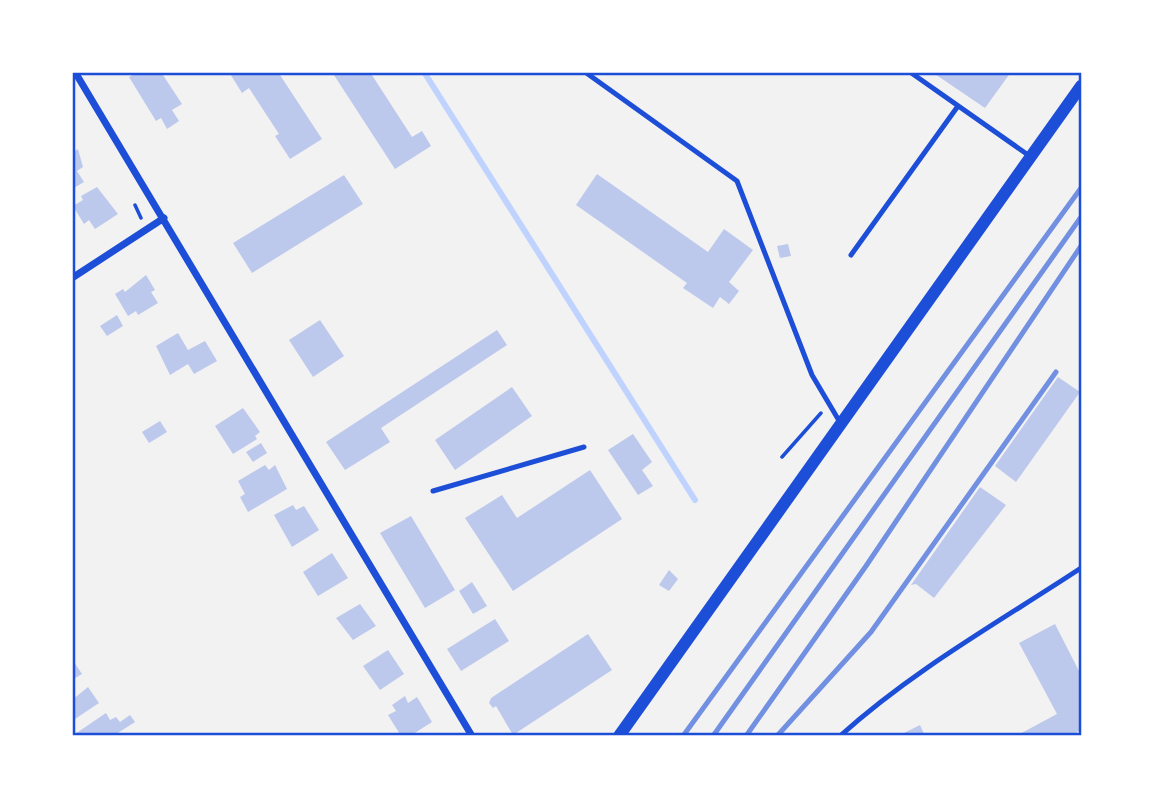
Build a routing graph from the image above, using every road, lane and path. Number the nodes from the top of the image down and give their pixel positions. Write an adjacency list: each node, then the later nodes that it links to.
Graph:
1 (75, 72): 7 (street)
2 (585, 72): 10 (lane)
3 (910, 72): 5 (lane)
4 (1081, 86): 6 (street)
5 (958, 106): 6 (lane); 8 (lane)
6 (1031, 157): 11 (street)
7 (164, 218): 9 (street); 16 (street)
8 (851, 255)
9 (72, 278)
10 (829, 404): 11 (lane); 13 (path)
11 (841, 424): 17 (street)
12 (584, 447): 14 (lane)
13 (782, 457)
14 (433, 491)
15 (1081, 568): 18 (lane)
16 (472, 736)
17 (619, 736)
18 (840, 736)

